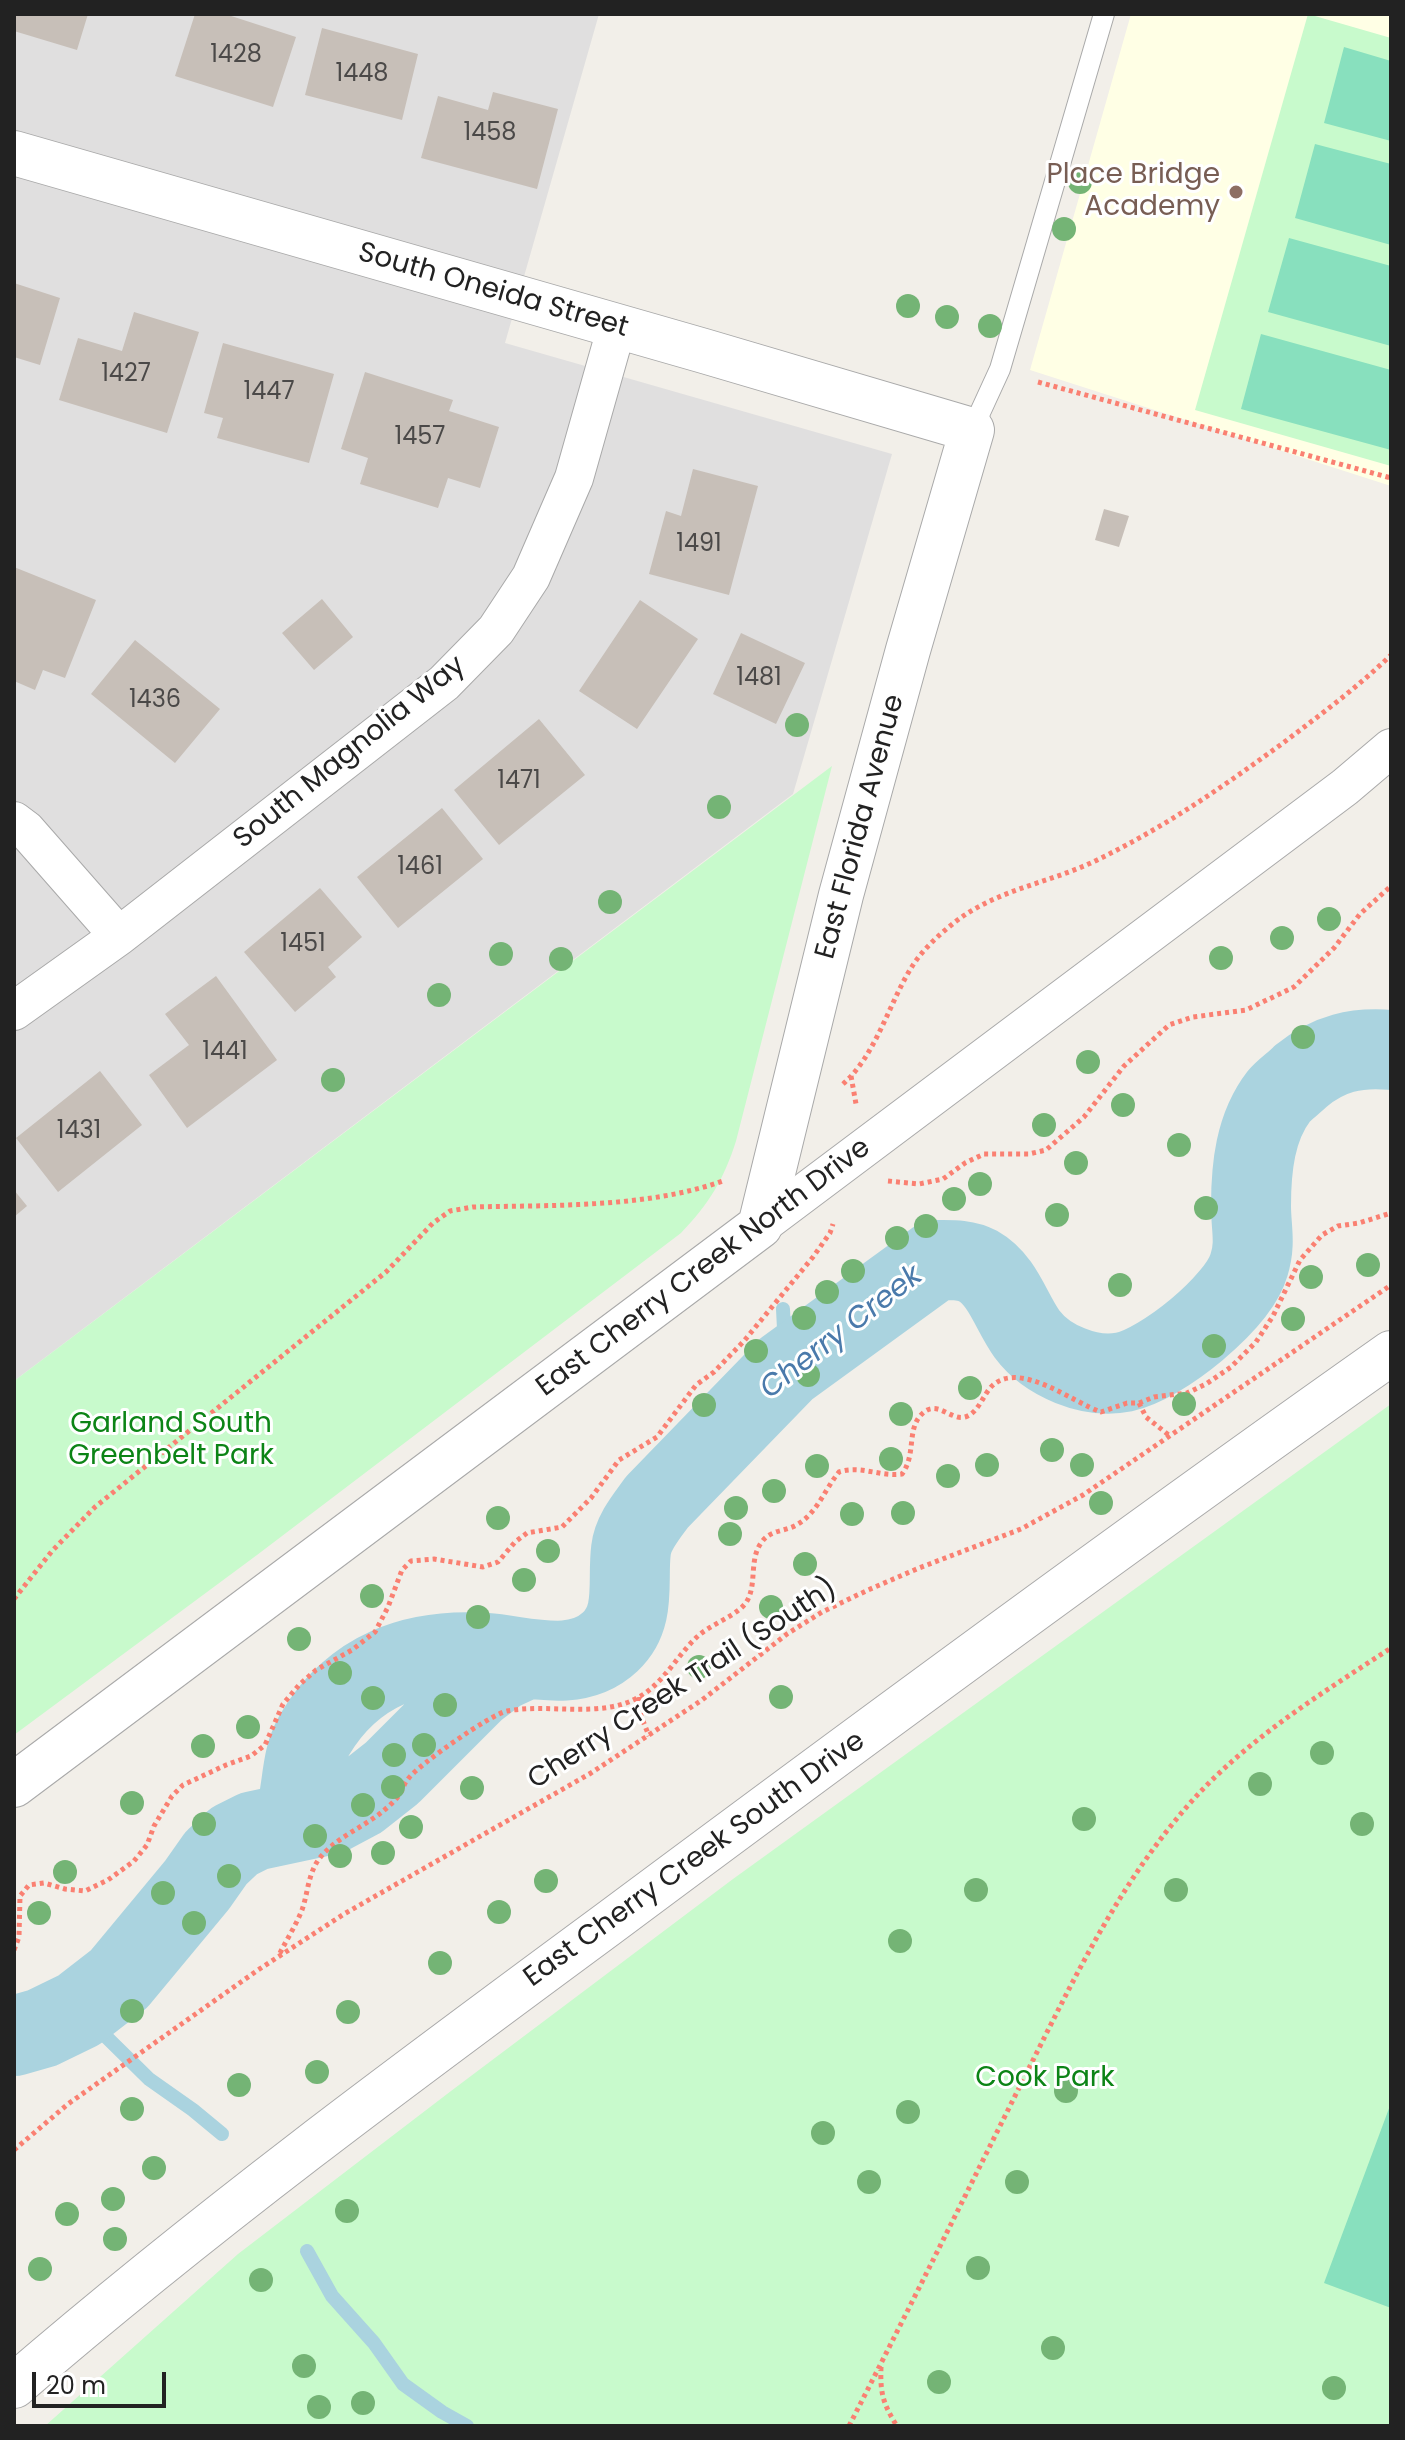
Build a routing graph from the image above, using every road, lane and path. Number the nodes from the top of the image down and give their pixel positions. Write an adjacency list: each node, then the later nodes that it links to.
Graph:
1 (1104, 14): 5 (lane)
2 (14, 153): 3 (street, South Oneida Street)
3 (617, 326): 5 (street, South Oneida Street); 11 (street, South Magnolia Way)
4 (1038, 382): 6 (path)
5 (972, 430): 14 (street, East Florida Avenue)
6 (1391, 478)
7 (1391, 655): 13 (path)
8 (1391, 748): 18 (street, East Cherry Creek North Drive)
9 (14, 821): 11 (street)
10 (1391, 886): 15 (path)
11 (119, 936): 12 (street, South Magnolia Way)
12 (14, 1011)
13 (839, 1087)
14 (780, 1140): 18 (street, East Florida Avenue); 23 (path)
15 (885, 1181)
16 (1391, 1213): 21 (path)
17 (836, 1215): 28 (path)
18 (760, 1226): 27 (street, East Cherry Creek North Drive)
19 (1391, 1285): 22 (path, Cherry Creek Trail (South))
20 (1391, 1353): 32 (street, East Cherry Creek South Drive)
21 (1139, 1403): 22 (path); 25 (path)
22 (1170, 1436): 26 (path, Cherry Creek Trail (South))
23 (14, 1599)
24 (1391, 1648): 31 (path)
25 (639, 1697): 26 (path); 29 (path)
26 (649, 1736): 29 (path, Cherry Creek Trail (South))
27 (14, 1785)
28 (14, 1950)
29 (279, 1956): 30 (path, Cherry Creek Trail (South))
30 (14, 2150)
31 (882, 2362): 33 (path); 34 (path)
32 (14, 2386)
33 (849, 2426)
34 (897, 2426)

